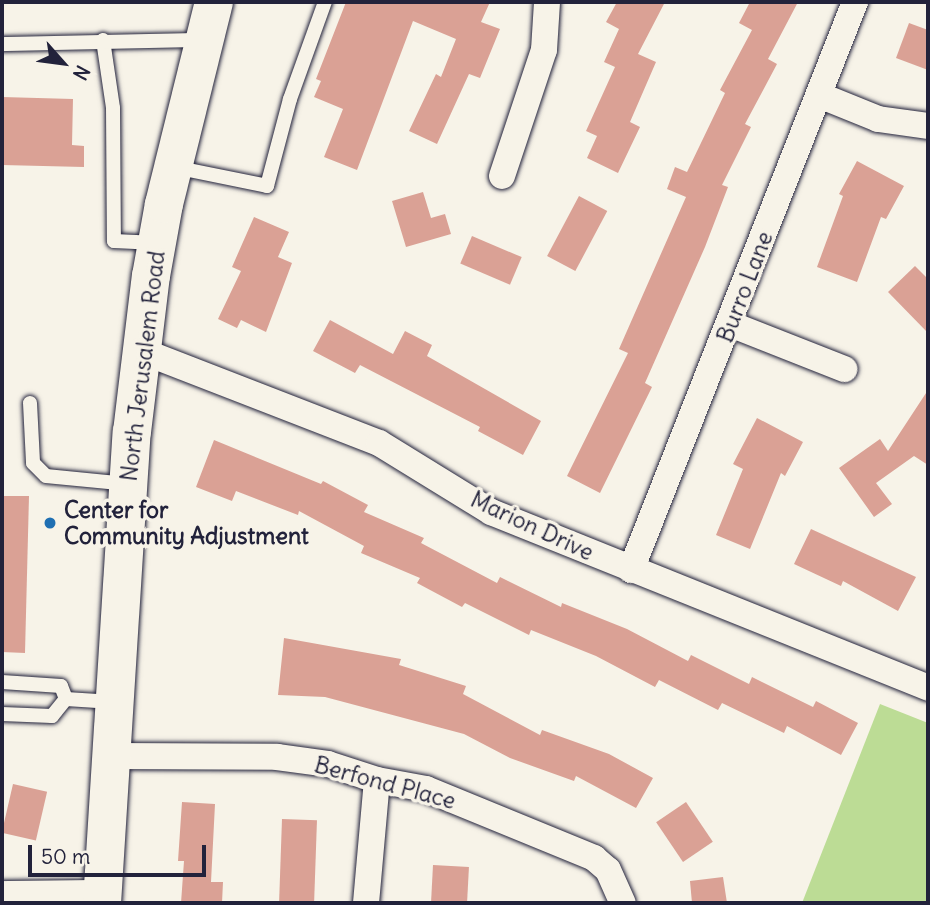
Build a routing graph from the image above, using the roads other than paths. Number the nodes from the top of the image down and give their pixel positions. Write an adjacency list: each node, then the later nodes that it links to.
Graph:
1 (214, 2): 6 (main road, North Jerusalem Road)
2 (325, 2): 10 (lane)
3 (547, 2): 11 (street)
4 (855, 2): 8 (street, Burro Lane)
5 (103, 40): 6 (lane); 7 (lane); 12 (lane)
6 (202, 40): 10 (main road, North Jerusalem Road)
7 (2, 44)
8 (819, 95): 9 (street); 13 (street, Burro Lane)
9 (928, 126)
10 (173, 167): 12 (main road, North Jerusalem Road)
11 (502, 176)
12 (157, 243): 14 (main road, North Jerusalem Road)
13 (730, 324): 15 (street); 18 (street, Burro Lane)
14 (142, 351): 17 (main road, North Jerusalem Road); 18 (street, Marion Drive)
15 (844, 369)
16 (30, 403): 17 (lane)
17 (129, 484): 22 (main road, North Jerusalem Road)
18 (631, 570): 20 (street, Marion Drive)
19 (2, 682): 21 (lane)
20 (928, 688)
21 (66, 699): 22 (lane); 23 (lane)
22 (114, 702): 24 (main road, North Jerusalem Road)
23 (2, 714)
24 (111, 756): 25 (street, Berfond Place); 27 (main road, North Jerusalem Road)
25 (377, 780): 28 (street); 29 (street, Berfond Place)
26 (2, 894): 27 (street)
27 (102, 898)
28 (366, 903)
29 (623, 903)

